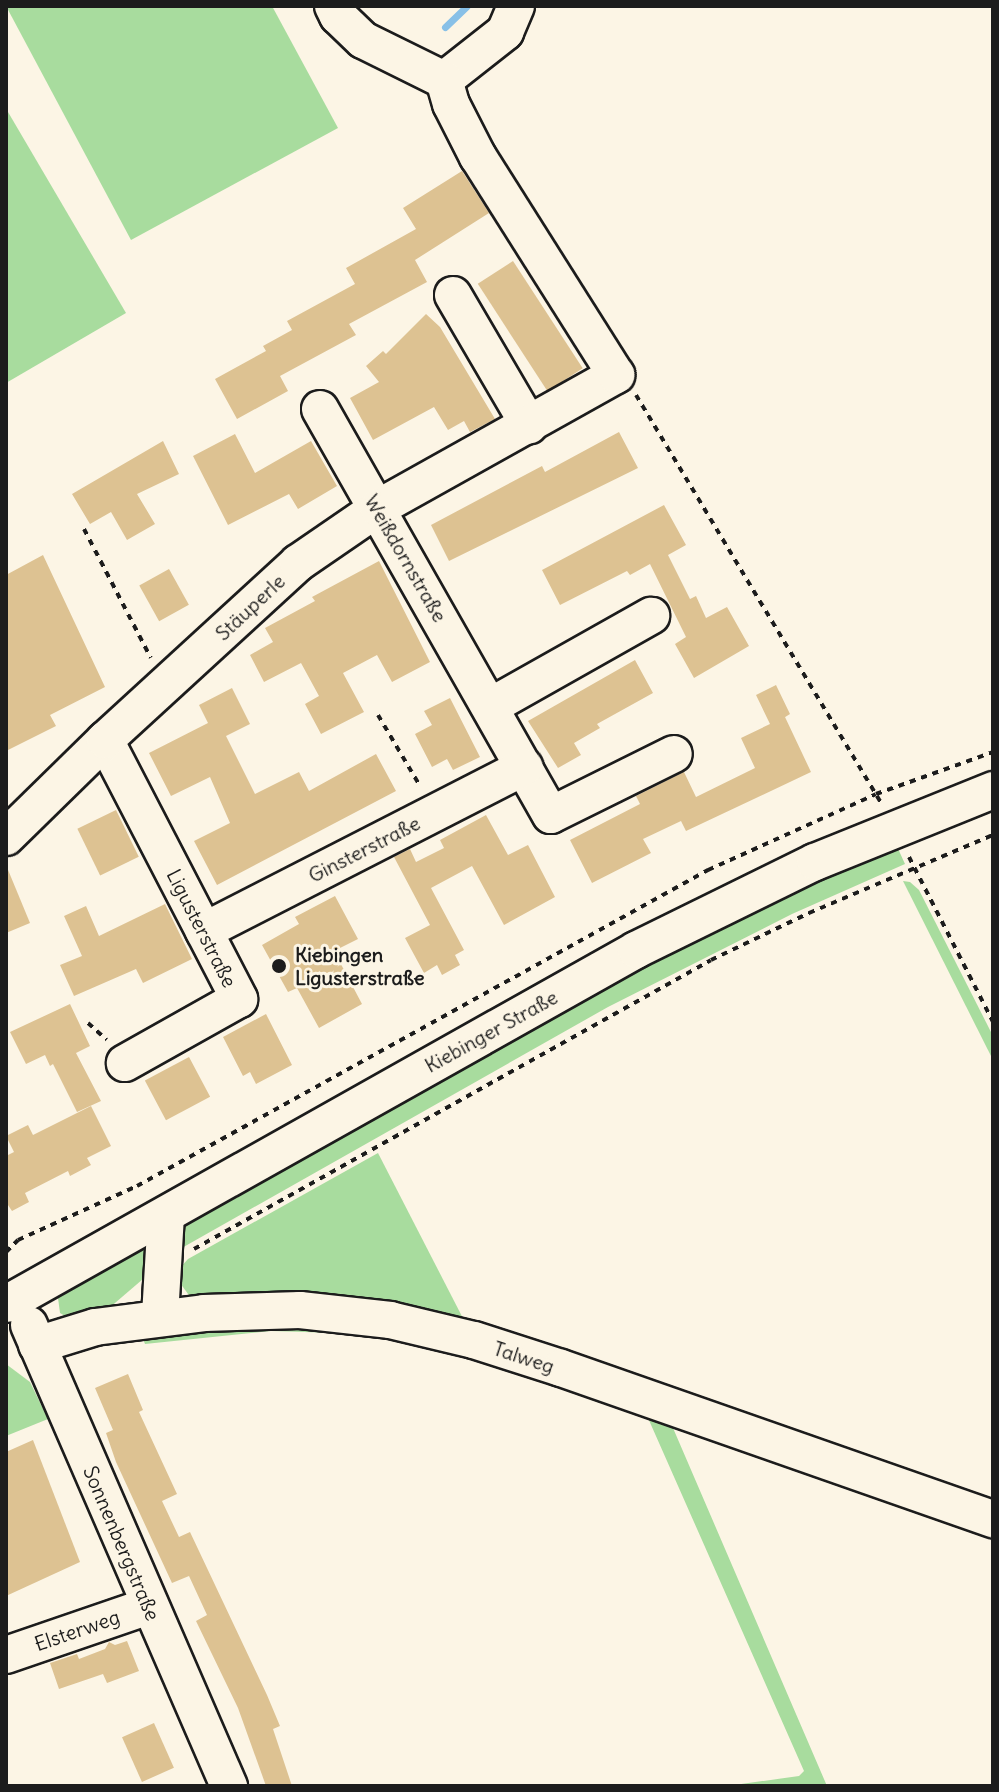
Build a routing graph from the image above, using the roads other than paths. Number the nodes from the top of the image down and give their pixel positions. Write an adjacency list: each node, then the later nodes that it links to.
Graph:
1 (333, 6): 3 (street)
2 (516, 6): 3 (street)
3 (444, 80): 6 (street, Stäuperle)
4 (453, 295): 6 (street)
5 (320, 409): 7 (street, Weißdornstraße)
6 (529, 425): 7 (street, Stäuperle)
7 (378, 508): 9 (street, Weißdornstraße); 10 (street, Stäuperle)
8 (651, 616): 9 (street)
9 (491, 706): 12 (street, Weißdornstraße)
10 (105, 740): 14 (street, Stäuperle); 15 (street, Ligusterstraße)
11 (674, 754): 12 (street, Weißdornstraße)
12 (524, 767): 15 (street, Ginsterstraße)
13 (993, 790): 17 (street, Kiebinger Straße)
14 (6, 837)
15 (204, 931): 16 (street, Ligusterstraße)
16 (125, 1063)
17 (166, 1215): 18 (street, Kiebinger Straße); 19 (street)
18 (11, 1302): 20 (street, Sonnenbergstraße)
19 (160, 1316): 20 (street, Talweg); 21 (street, Talweg)
20 (37, 1345): 22 (street, Sonnenbergstraße)
21 (993, 1519)
22 (149, 1606): 23 (street, Elsterweg); 24 (street, Sonnenbergstraße)
23 (6, 1655)
24 (229, 1786)

